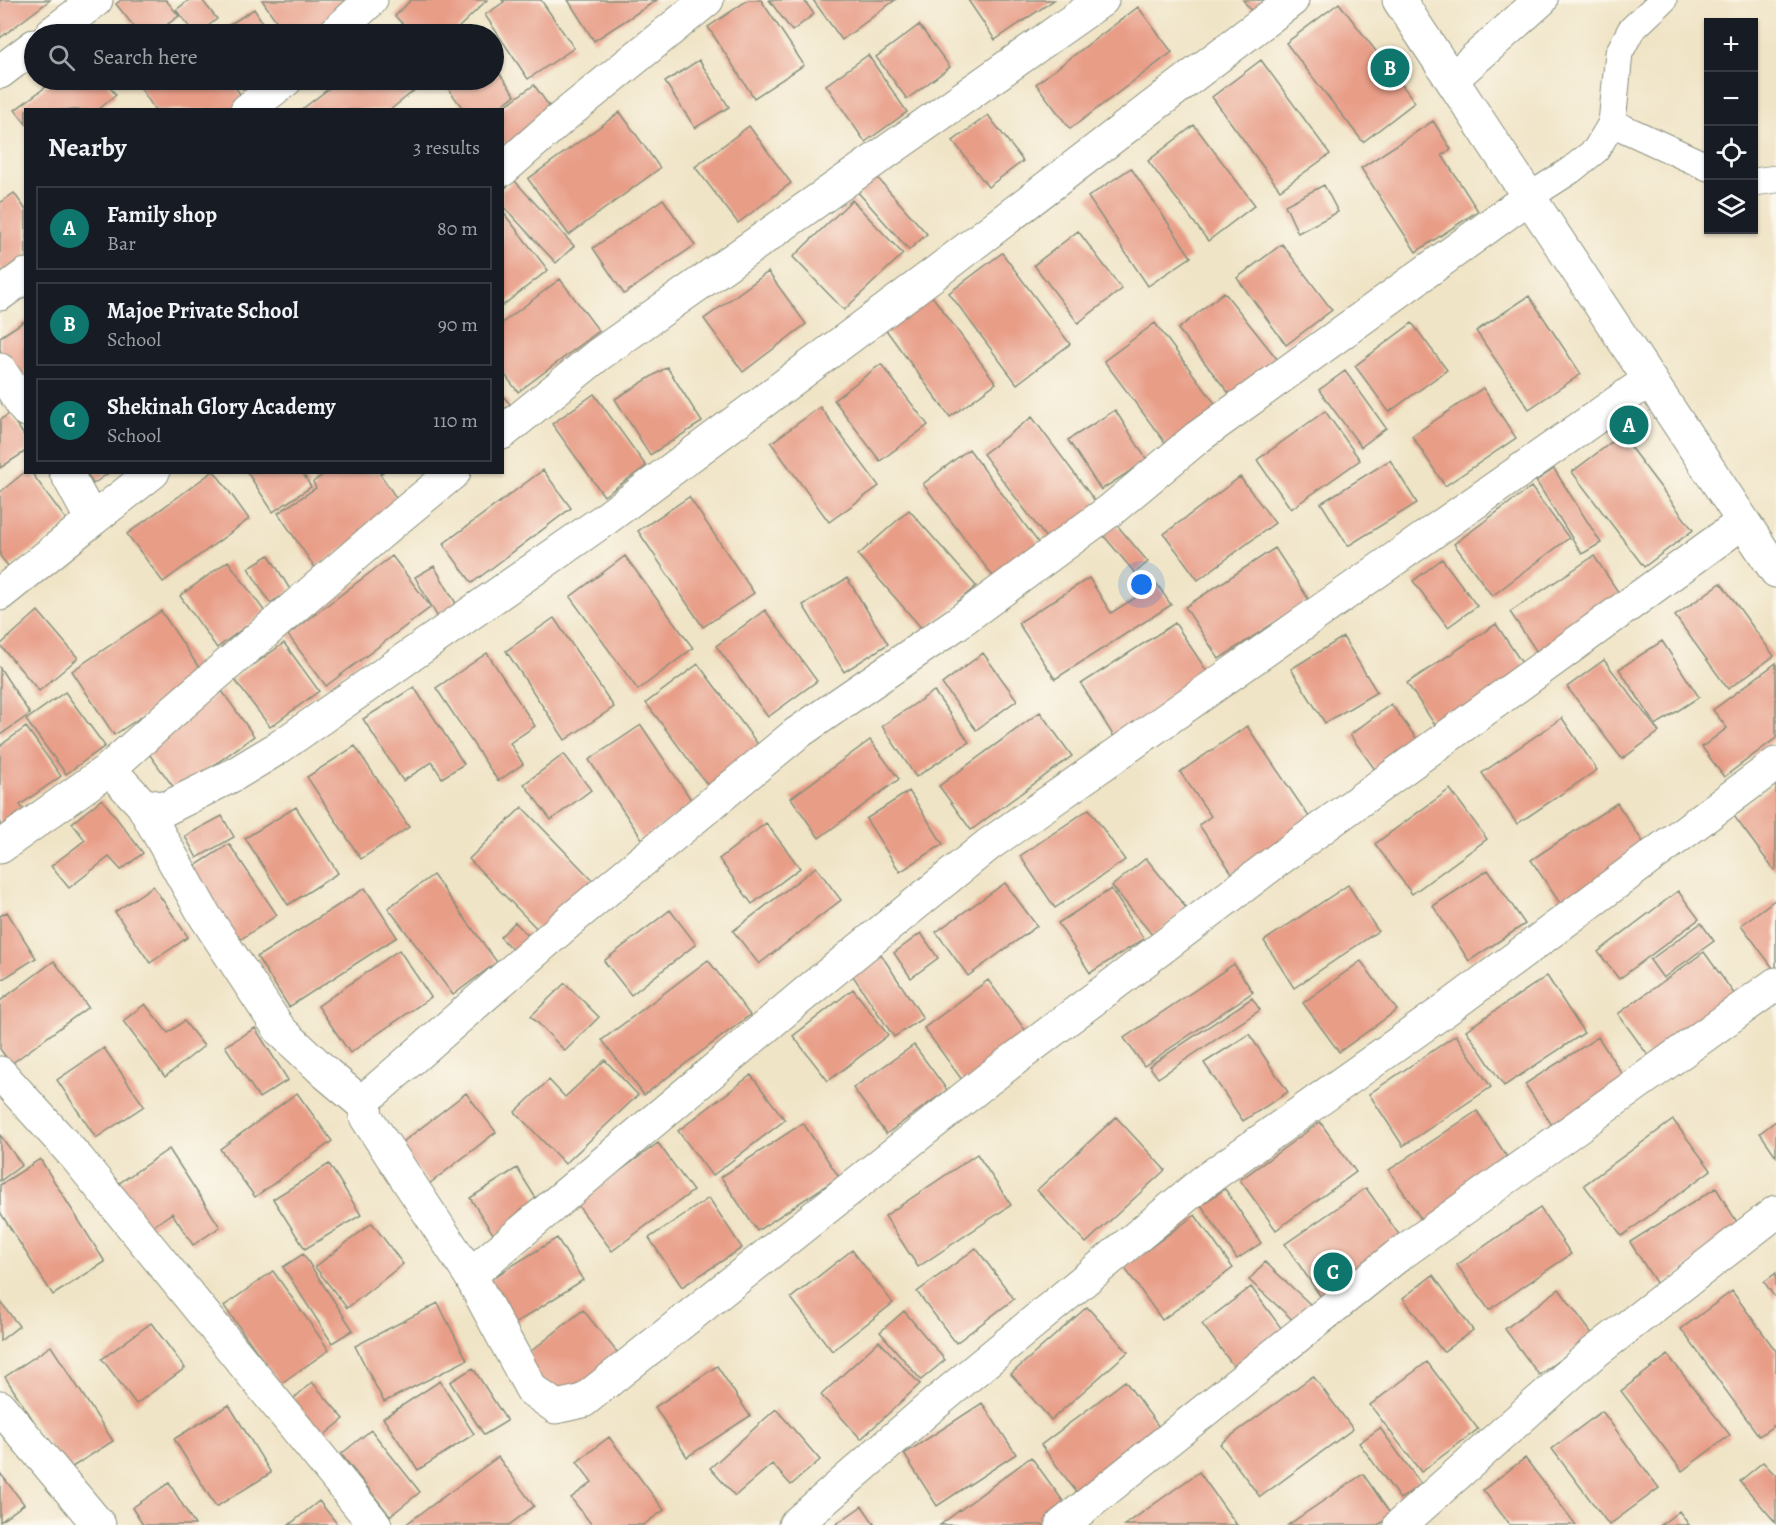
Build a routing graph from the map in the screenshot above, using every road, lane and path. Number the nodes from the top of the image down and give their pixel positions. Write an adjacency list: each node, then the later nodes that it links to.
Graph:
1 (96, 0): 9 (street)
2 (371, 0): 10 (street)
3 (707, 0): 18 (street)
4 (1102, 0): 27 (street)
5 (1292, 0): 37 (street)
6 (1399, 0): 13 (street)
7 (1541, 0): 13 (street)
8 (1663, 0): 16 (lane)
9 (64, 24)
10 (345, 24)
11 (24, 54): 12 (street)
12 (0, 72)
13 (1452, 79): 21 (street)
14 (272, 90): 15 (street)
15 (250, 108)
16 (1612, 123): 17 (lane); 21 (lane)
17 (1704, 165)
18 (504, 168)
19 (1776, 179): 20 (lane)
20 (1758, 182)
21 (1529, 197): 25 (street); 41 (street)
22 (24, 276): 23 (street)
23 (0, 294)
24 (0, 370): 26 (street)
25 (1648, 380): 32 (street); 43 (street)
26 (24, 407)
27 (504, 431)
28 (67, 474): 31 (street)
29 (150, 474): 31 (street)
30 (452, 474): 36 (street)
31 (92, 520): 34 (street)
32 (1743, 522): 33 (street); 43 (street)
33 (1776, 571)
34 (0, 594)
35 (1776, 764): 47 (street)
36 (110, 769): 37 (street); 38 (street)
37 (142, 804): 41 (street)
38 (0, 847)
39 (1776, 984): 48 (street)
40 (0, 1073): 46 (street)
41 (365, 1106): 43 (street)
42 (1776, 1212): 49 (street)
43 (470, 1275)
44 (0, 1407): 45 (street)
45 (99, 1525)
46 (375, 1525)
47 (795, 1525)
48 (1062, 1525)
49 (1400, 1525)

